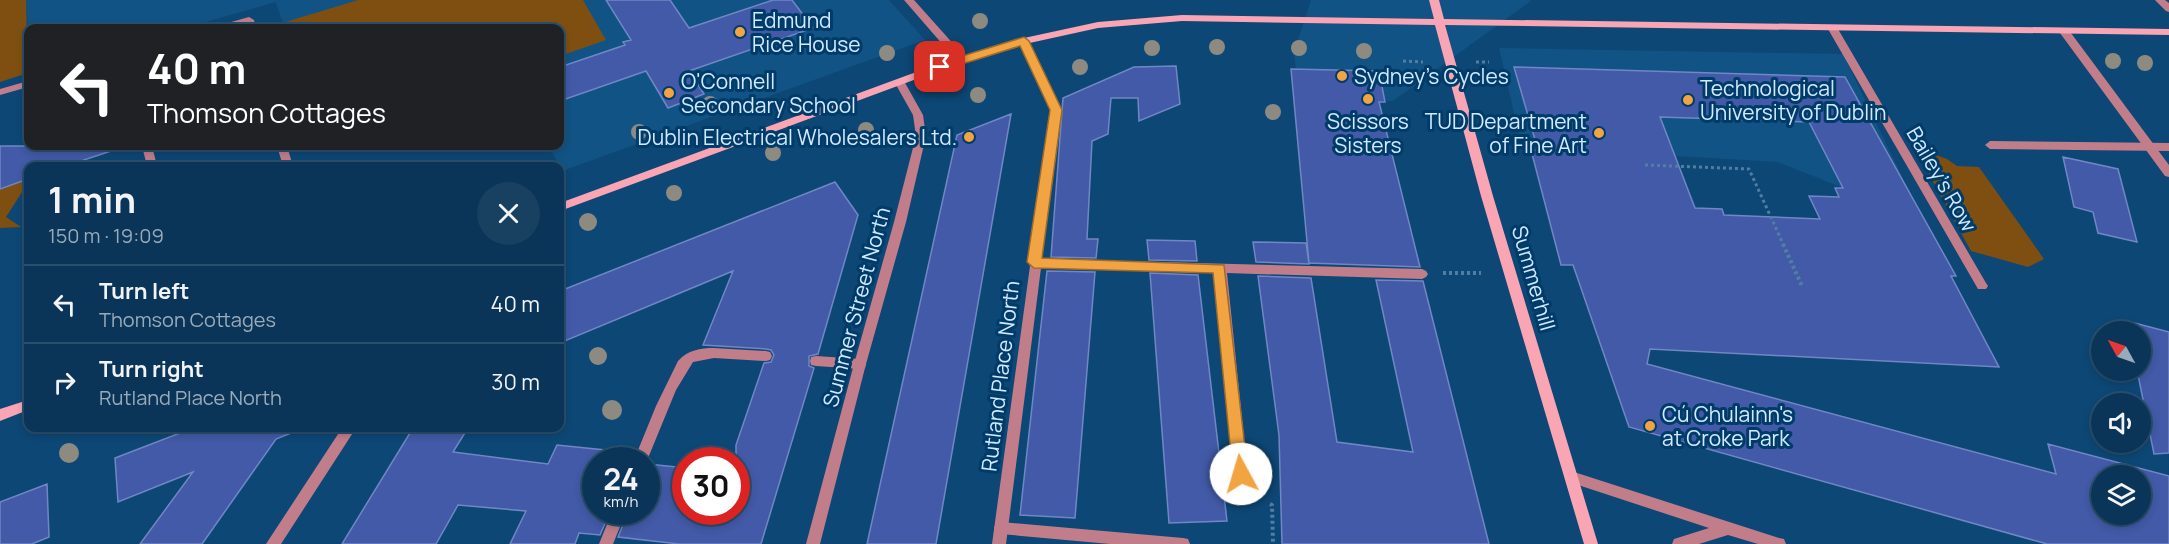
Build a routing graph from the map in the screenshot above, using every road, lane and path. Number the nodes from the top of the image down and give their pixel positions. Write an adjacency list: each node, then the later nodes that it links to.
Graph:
1 (909, 0): 10 (street)
2 (1434, 0): 5 (main road, Summerhill)
3 (2160, 0): 4 (street)
4 (2169, 9)
5 (1440, 22): 6 (main road); 9 (main road); 22 (main road, Summerhill)
6 (1833, 29): 7 (main road); 25 (street, Bailey's Row)
7 (2064, 31): 8 (main road); 15 (street)
8 (2169, 32)
9 (1024, 41): 10 (main road); 20 (street, Rutland Place North)
10 (961, 59): 11 (main road)
11 (900, 83): 19 (main road); 28 (street, Summer Street North)
12 (24, 85): 13 (street)
13 (0, 92)
14 (1990, 145): 15 (street)
15 (2150, 146): 16 (street); 18 (street)
16 (2169, 147)
17 (1645, 165): 24 (path)
18 (2169, 172)
19 (564, 206)
20 (1034, 262): 21 (street); 36 (street, Rutland Place North)
21 (1220, 268): 23 (street); 34 (street)
22 (1510, 272): 23 (path); 33 (main road, Summerhill)
23 (1422, 274)
24 (1802, 286)
25 (1982, 286)
26 (766, 356): 32 (street)
27 (816, 361): 28 (street)
28 (860, 364): 40 (street, Summer Street North)
29 (24, 406): 30 (main road)
30 (0, 415)
31 (346, 432): 38 (street)
32 (647, 447)
33 (1574, 478): 37 (street); 43 (main road, Summerhill)
34 (1243, 497)
35 (614, 525): 39 (street)
36 (1001, 528): 41 (street, Rutland Place North); 42 (street)
37 (1726, 529): 44 (street); 45 (street)
38 (273, 544)
39 (606, 544)
40 (813, 544)
41 (999, 544)
42 (1183, 544)
43 (1591, 544)
44 (1680, 544)
45 (1779, 544)

